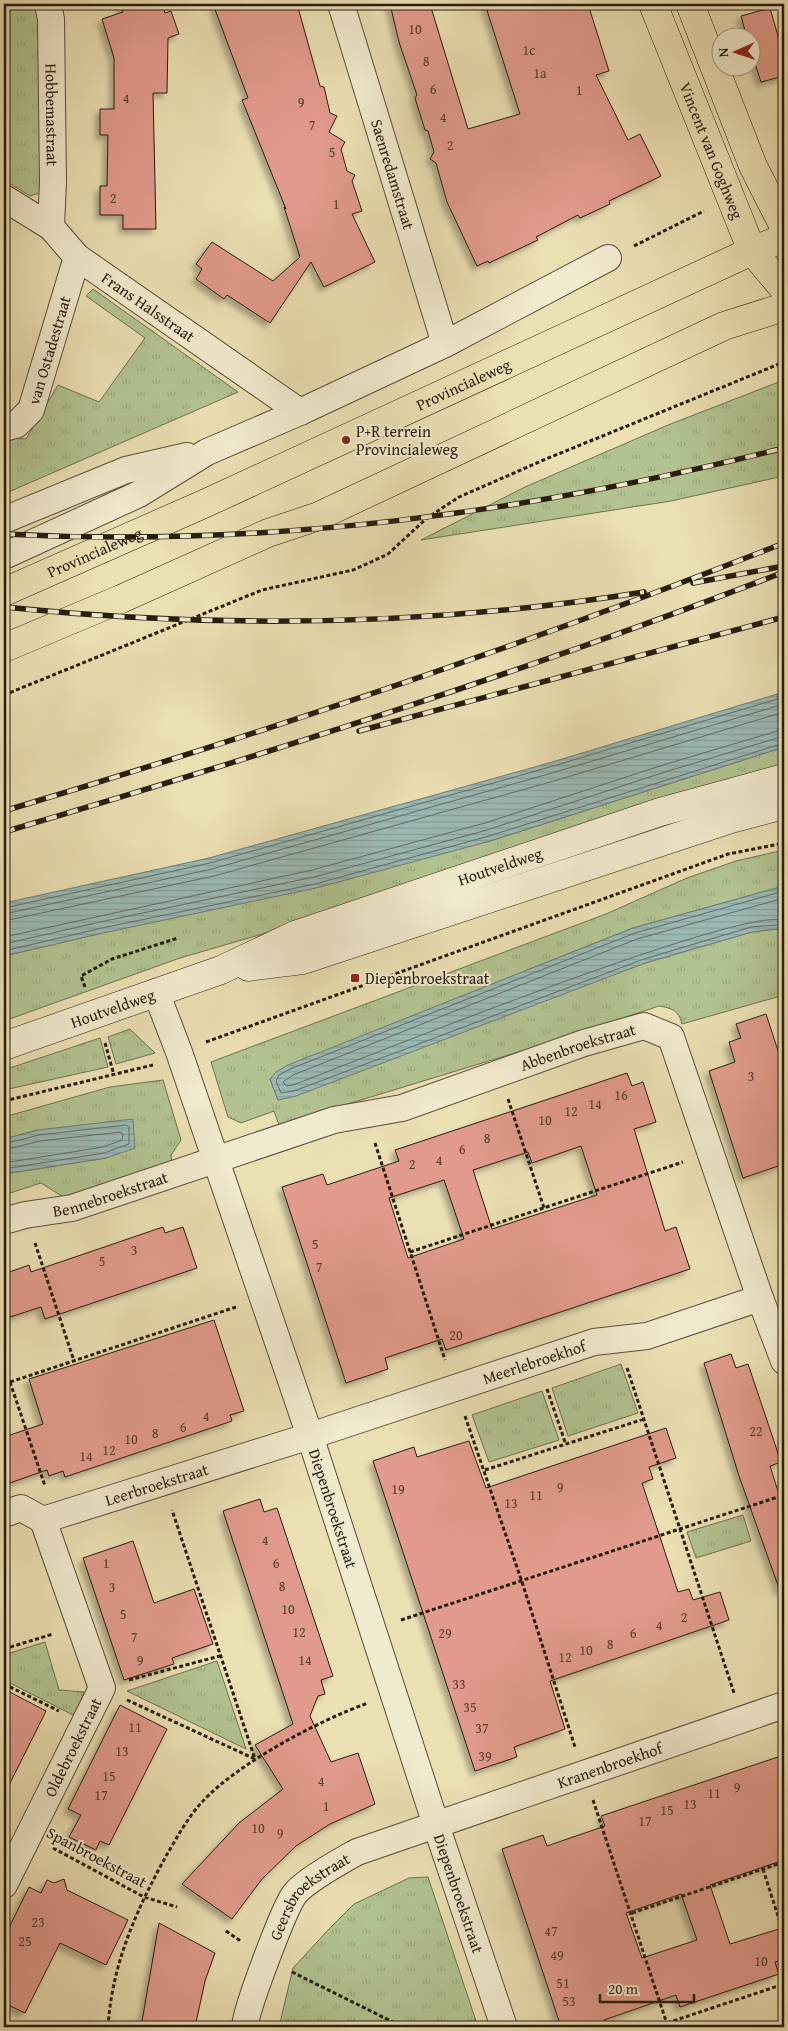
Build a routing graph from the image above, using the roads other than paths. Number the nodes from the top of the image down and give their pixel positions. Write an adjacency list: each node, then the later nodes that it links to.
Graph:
1 (48, 4): 6 (street, Hobbemastraat)
2 (341, 4): 14 (street, Saenredamstraat)
3 (653, 4): 9 (main road, Vincent van Goghweg)
4 (690, 4): 7 (main road, Vincent van Goghweg)
5 (4, 198): 6 (street, Frans Halsstraat)
6 (51, 227): 10 (street, Frans Halsstraat)
7 (784, 227)
8 (784, 238): 9 (main road, Provincialeweg)
9 (752, 251): 12 (main road, Vincent van Goghweg); 20 (main road, Provincialeweg)
10 (77, 257): 15 (street, Frans Halsstraat); 16 (street, van Ostadestraat)
11 (608, 258): 14 (street, Provincialeweg)
12 (784, 289)
13 (784, 307): 21 (main road)
14 (445, 344): 15 (street, Provincialeweg)
15 (300, 412): 17 (street, Provincialeweg)
16 (4, 428)
17 (207, 452): 18 (street, Provincialeweg); 19 (street, Provincialeweg)
18 (4, 520)
19 (4, 556)
20 (4, 592)
21 (4, 648)
22 (784, 778): 24 (street, Houtveldweg)
23 (784, 805): 24 (street, Houtveldweg)
24 (221, 970): 25 (street, Houtveldweg)
25 (156, 992): 26 (street, Houtveldweg); 27 (street, Diepenbroekstraat)
26 (4, 1046)
27 (214, 1160): 28 (street, Bennebroekstraat); 29 (street, Abbenbroekstraat); 31 (street, Diepenbroekstraat)
28 (14, 1218)
29 (760, 1298): 30 (street, Abbenbroekstraat); 31 (street, Meerlebroekhof)
30 (784, 1361)
31 (310, 1436): 33 (street, Leerbroekstraat); 35 (street, Diepenbroekstraat)
32 (4, 1514): 33 (street)
33 (49, 1518): 36 (street, Oldebroekstraat)
34 (784, 1705): 35 (street, Kranenbroekhof)
35 (436, 1825): 37 (street, Geersbroekstraat); 38 (street, Diepenbroekstraat)
36 (4, 1885)
37 (245, 2027)
38 (504, 2027)

